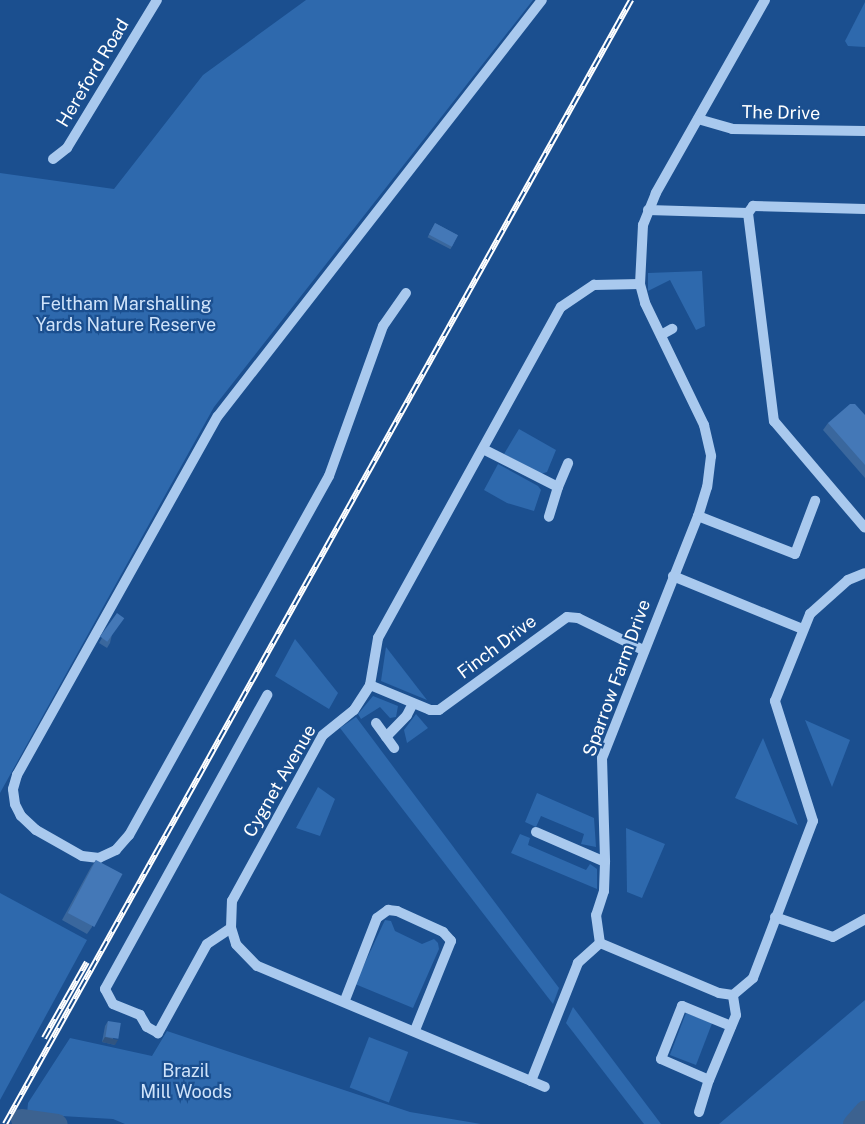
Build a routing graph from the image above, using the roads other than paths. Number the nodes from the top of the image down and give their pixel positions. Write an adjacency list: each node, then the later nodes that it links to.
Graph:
1 (157, 0): 6 (street, Hereford Road)
2 (542, 0): 11 (street)
3 (765, 0): 4 (street, Sparrow Farm Drive)
4 (698, 119): 5 (street, The Drive); 8 (street, Sparrow Farm Drive)
5 (865, 131)
6 (53, 159)
7 (865, 209): 9 (street)
8 (648, 210): 9 (street); 10 (street, Sparrow Farm Drive)
9 (748, 213): 20 (street)
10 (640, 284): 13 (street, Sparrow Farm Drive); 14 (street, Cygnet Avenue)
11 (406, 293)
12 (672, 329): 13 (street)
13 (661, 335): 18 (street, Sparrow Farm Drive)
14 (483, 448): 16 (street); 25 (street, Cygnet Avenue)
15 (568, 462): 16 (street)
16 (558, 487): 19 (street)
17 (815, 501): 18 (street)
18 (698, 516): 22 (street, Sparrow Farm Drive)
19 (549, 518)
20 (865, 528)
21 (865, 573): 23 (street)
22 (673, 576): 23 (street); 24 (street, Sparrow Farm Drive)
23 (802, 629): 33 (street)
24 (644, 650): 27 (street, Finch Drive); 32 (street, Sparrow Farm Drive)
25 (370, 685): 27 (street, Finch Drive); 35 (street, Cygnet Avenue)
26 (267, 695): 35 (street)
27 (413, 703): 29 (street)
28 (376, 723): 29 (street)
29 (386, 737): 30 (street)
30 (394, 748)
31 (536, 832): 32 (street)
32 (605, 862): 36 (street, Sparrow Farm Drive)
33 (775, 917): 34 (street); 37 (street)
34 (865, 919)
35 (231, 928): 38 (street)
36 (600, 943): 37 (street); 42 (street)
37 (733, 994): 39 (street)
38 (345, 1000): 40 (street); 40 (street)
39 (731, 1026): 41 (street); 41 (street)
40 (415, 1030): 42 (street)
41 (709, 1080): 44 (street)
42 (531, 1081): 43 (street)
43 (545, 1087)
44 (699, 1112)

